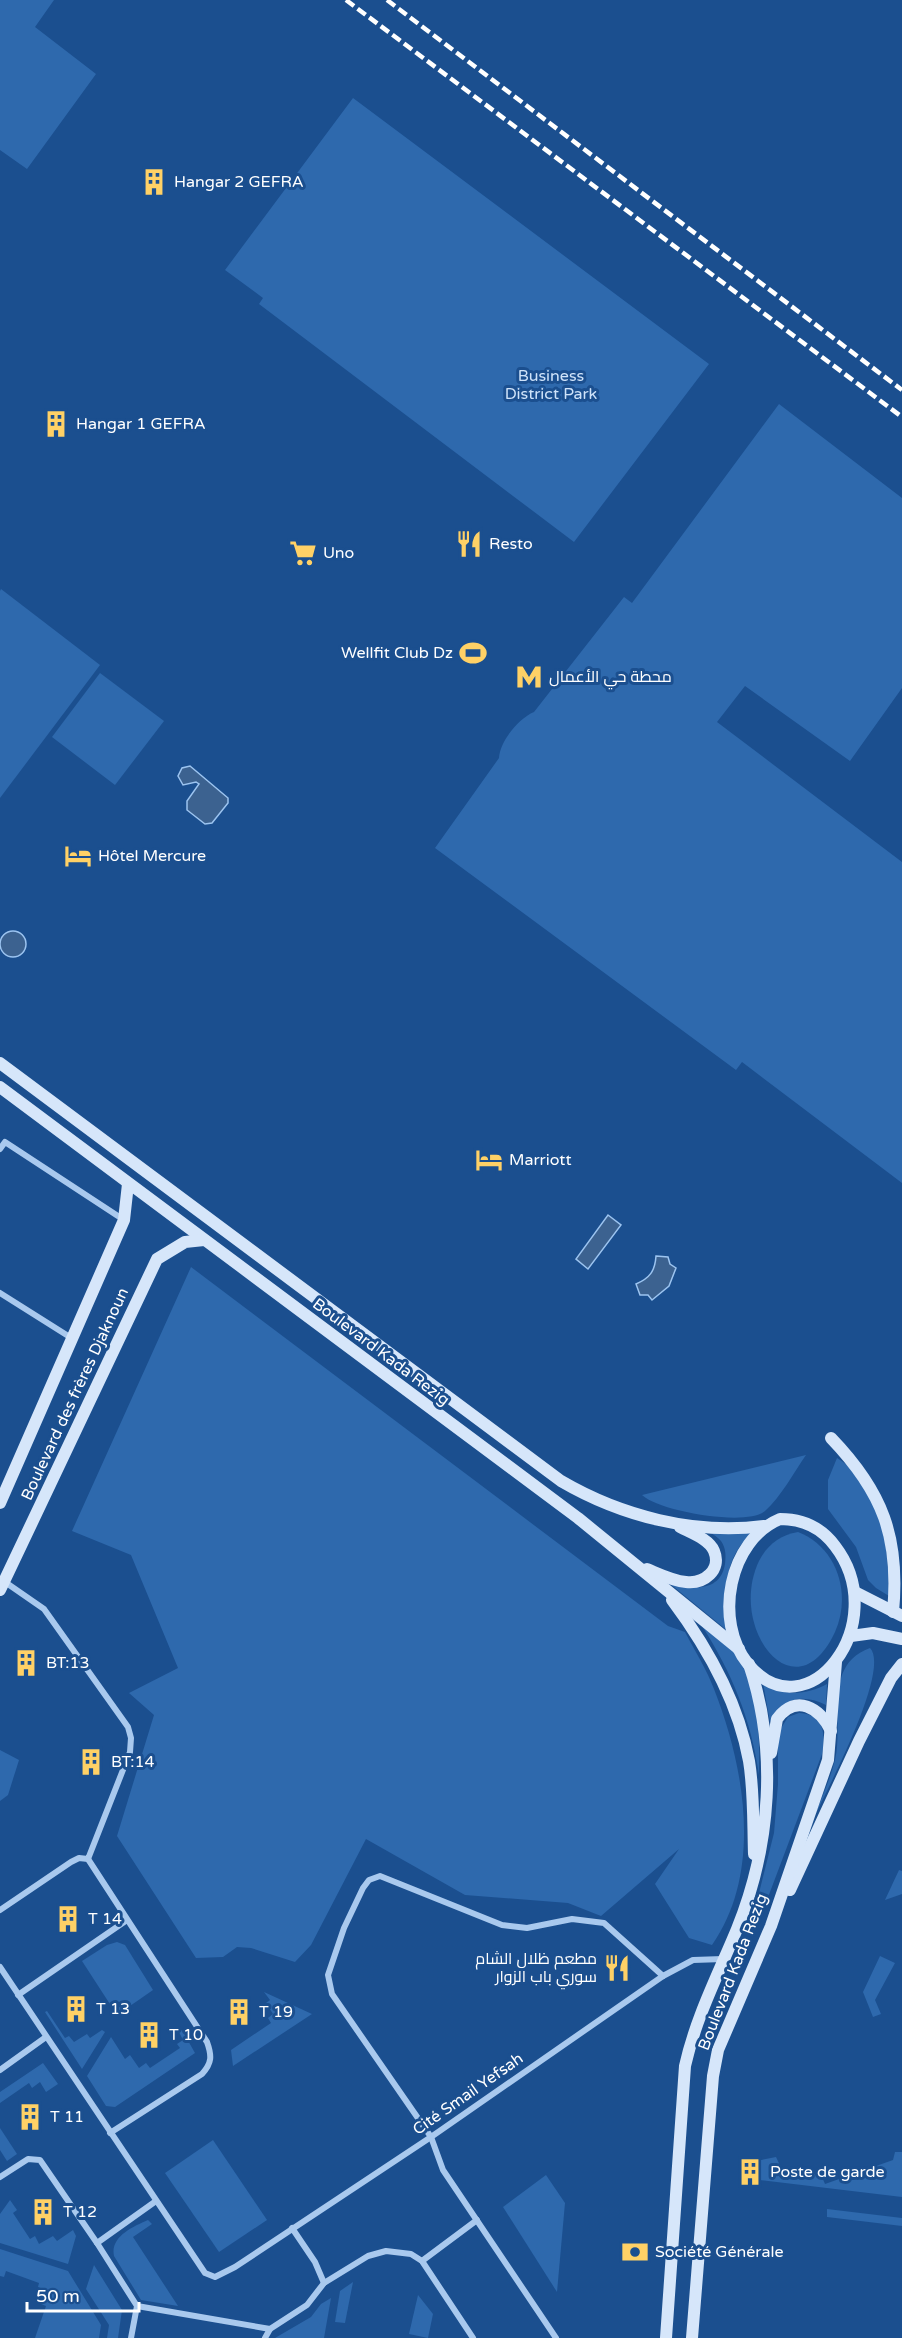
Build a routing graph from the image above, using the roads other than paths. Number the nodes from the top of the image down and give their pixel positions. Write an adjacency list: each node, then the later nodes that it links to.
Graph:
1 (0, 1063): 11 (main road, Boulevard Kada Rezig)
2 (0, 1087): 4 (main road, Boulevard Kada Rezig)
3 (0, 1149): 5 (street)
4 (128, 1184): 5 (main road, Boulevard des frères Djaknoun); 6 (main road, Boulevard Kada Rezig)
5 (124, 1220): 8 (main road, Boulevard des frères Djaknoun)
6 (204, 1240): 13 (main road, Boulevard Kada Rezig); 14 (main road, Boulevard des frères Djaknoun)
7 (0, 1293): 8 (street)
8 (74, 1339): 10 (main road, Boulevard des frères Djaknoun)
9 (831, 1438): 17 (main road)
10 (0, 1503)
11 (671, 1523): 12 (main road, Boulevard Kada Rezig); 13 (main road)
12 (764, 1526): 16 (main road, Boulevard Kada Rezig); 20 (main road, Boulevard Kada Rezig)
13 (640, 1566): 15 (main road, Boulevard Kada Rezig)
14 (1, 1583): 26 (street)
15 (662, 1587): 20 (main road, Boulevard Kada Rezig); 27 (main road)
16 (855, 1592): 17 (main road); 18 (main road, Boulevard Kada Rezig)
17 (898, 1614)
18 (851, 1636): 19 (main road); 21 (main road, Boulevard Kada Rezig)
19 (902, 1639)
20 (739, 1649): 22 (main road, Boulevard Kada Rezig)
21 (836, 1662): 22 (main road, Boulevard Kada Rezig); 24 (main road, Boulevard Kada Rezig)
22 (748, 1664): 25 (main road)
23 (902, 1664): 30 (main road)
24 (832, 1732): 25 (main road); 30 (main road, Boulevard Kada Rezig)
25 (769, 1773): 27 (main road)
26 (88, 1859): 28 (street); 29 (street)
27 (754, 1869): 31 (main road, Boulevard Kada Rezig)
28 (0, 1910)
29 (127, 1920): 34 (street); 37 (street)
30 (771, 1926): 53 (main road, Boulevard Kada Rezig)
31 (723, 1959): 33 (street, Cité Smail Yefsah); 52 (main road, Boulevard Kada Rezig)
32 (0, 1967): 34 (street, Cité Smail Yefsah)
33 (663, 1976): 38 (street, Cité Smail Yefsah); 38 (street)
34 (18, 1995): 35 (street, Cité Smail Yefsah)
35 (46, 2037): 36 (street); 37 (street, Cité Smail Yefsah)
36 (0, 2070)
37 (110, 2133): 40 (street, Cité Smail Yefsah)
38 (431, 2137): 41 (street); 42 (street, Cité Smail Yefsah)
39 (0, 2177): 43 (street)
40 (156, 2201): 42 (street, Cité Smail Yefsah); 43 (street)
41 (477, 2220): 44 (street); 51 (street)
42 (292, 2228): 45 (street)
43 (97, 2243): 46 (street)
44 (422, 2261): 45 (street); 50 (street)
45 (324, 2283): 47 (street)
46 (136, 2306): 47 (street); 48 (street)
47 (270, 2329): 49 (street)
48 (131, 2338)
49 (265, 2338)
50 (473, 2338)
51 (556, 2338)
52 (666, 2338)
53 (692, 2338)

